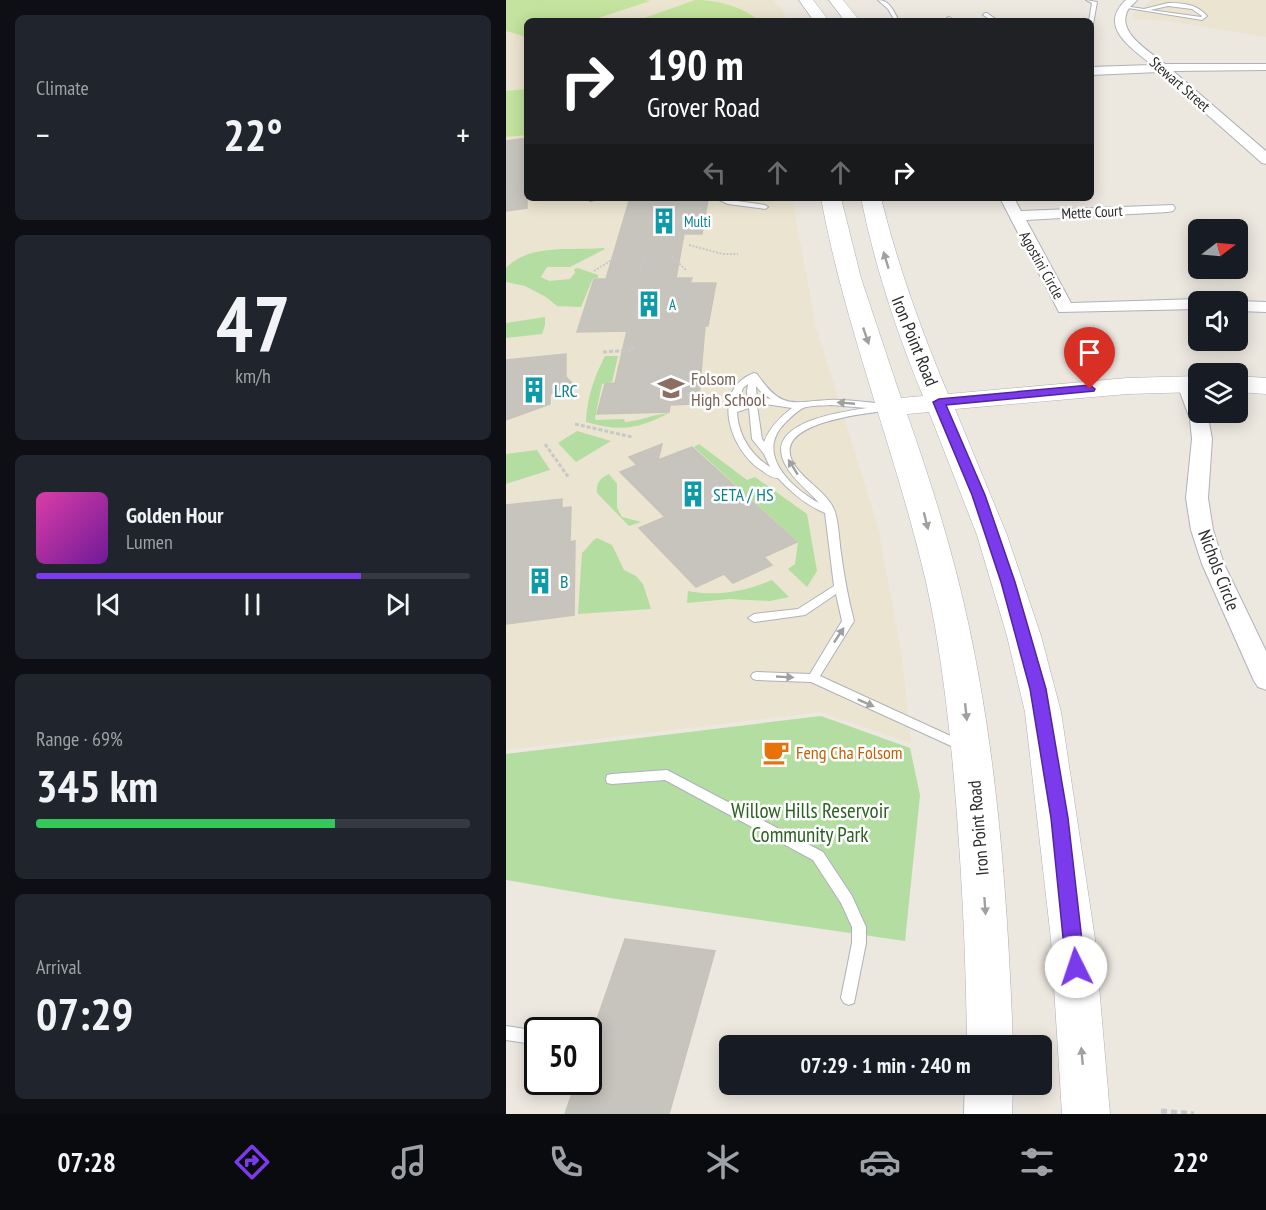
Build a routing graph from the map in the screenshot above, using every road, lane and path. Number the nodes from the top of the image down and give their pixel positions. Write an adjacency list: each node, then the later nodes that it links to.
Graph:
1 (806, 0): 8 (main road)
2 (836, 0): 9 (main road)
3 (880, 0): 10 (lane)
4 (1088, 0): 12 (lane)
5 (1128, 3): 6 (lane); 14 (street, Stewart Street)
6 (1145, 10): 6 (lane)
7 (985, 14): 11 (lane)
8 (820, 18)
9 (851, 18)
10 (895, 18)
11 (991, 18)
12 (1092, 18)
13 (1266, 67): 14 (street)
14 (1162, 68): 15 (street); 16 (street, Stewart Street)
15 (1094, 70)
16 (1266, 160)
17 (726, 201): 21 (lane)
18 (832, 201): 45 (main road, Iron Point Road, one-way to 45)
19 (872, 201): 42 (main road, Iron Point Road, one-way to 19)
20 (1008, 201): 23 (street, Agostini Circle)
21 (765, 207)
22 (1168, 208): 23 (street, Mette Court)
23 (1016, 216): 32 (street, Agostini Circle)
24 (689, 245): 27 (path)
25 (621, 254): 30 (path)
26 (669, 254): 29 (path)
27 (738, 254)
28 (644, 256): 31 (path)
29 (686, 270)
30 (594, 271)
31 (639, 276)
32 (1188, 304)
33 (1248, 306): 34 (street)
34 (1266, 307)
35 (633, 346): 36 (path)
36 (603, 352)
37 (754, 376): 41 (lane); 43 (lane); 46 (lane)
38 (1188, 384): 42 (main road)
39 (1248, 385): 40 (main road)
40 (1266, 386)
41 (781, 402): 43 (lane); 44 (lane)
42 (939, 402): 45 (main road); 69 (main road, Iron Point Road, one-way to 42)
43 (753, 403): 46 (lane); 51 (lane)
44 (800, 406): 45 (lane, one-way to 44); 51 (lane)
45 (891, 407): 54 (lane, one-way to 45); 60 (main road, Iron Point Road, one-way to 60)
46 (733, 410): 53 (lane)
47 (1199, 423): 59 (street, Nichols Circle)
48 (575, 424): 49 (path)
49 (632, 437)
50 (545, 444): 52 (path)
51 (767, 452): 53 (lane)
52 (569, 478)
53 (787, 483): 54 (lane)
54 (830, 511): 55 (lane)
55 (840, 587): 56 (lane); 58 (lane, one-way to 55)
56 (754, 618)
57 (757, 676): 58 (lane, one-way to 58)
58 (813, 678): 60 (lane, one-way to 60)
59 (1266, 681)
60 (970, 750): 64 (main road, Iron Point Road, one-way to 64)
61 (612, 779): 62 (lane)
62 (850, 998)
63 (506, 1033): 65 (lane)
64 (990, 1035)
65 (524, 1036)
66 (989, 1095): 68 (main road)
67 (1161, 1111): 70 (path)
68 (988, 1114)
69 (1086, 1114)
70 (1194, 1114)

